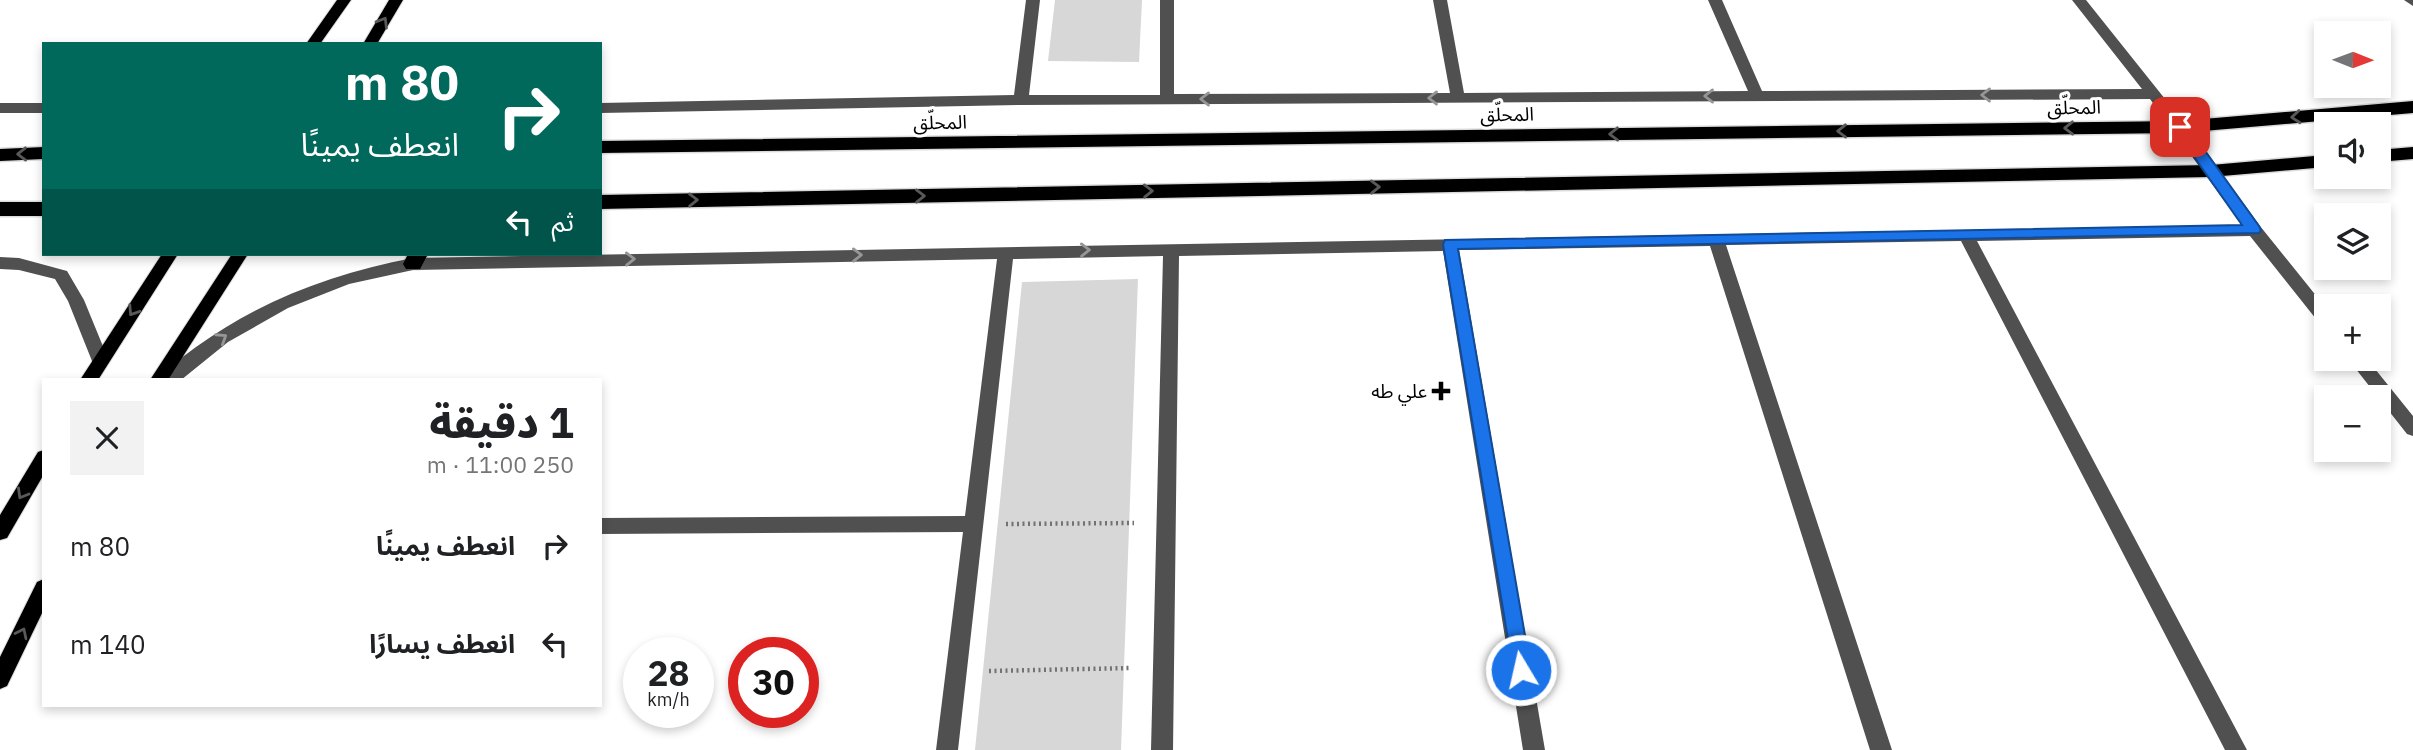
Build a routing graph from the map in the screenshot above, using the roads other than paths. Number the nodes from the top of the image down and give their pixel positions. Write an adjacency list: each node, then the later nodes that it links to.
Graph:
1 (344, 0): 8 (main road)
2 (396, 0): 9 (main road, one-way to 2)
3 (1033, 0): 14 (street)
4 (1167, 0): 13 (street)
5 (1440, 0): 12 (street)
6 (1715, 0): 11 (street)
7 (2079, 0): 10 (street)
8 (316, 40)
9 (371, 42)
10 (2152, 94): 11 (street, one-way to 11); 19 (street)
11 (1757, 96): 12 (street, one-way to 12)
12 (1458, 97): 13 (street, one-way to 13)
13 (1167, 99): 14 (street)
14 (1021, 100): 18 (street)
15 (2413, 107): 19 (highway, المحلّق, one-way to 19)
16 (0, 108): 17 (street)
17 (42, 108)
18 (602, 108)
19 (2180, 127): 20 (highway, المحلّق, one-way to 20); 26 (street)
20 (602, 147)
21 (42, 153): 23 (highway, one-way to 23)
22 (2413, 153): 24 (highway)
23 (0, 155)
24 (2391, 155)
25 (2314, 162): 26 (highway)
26 (2211, 171): 27 (highway, one-way to 26); 30 (street)
27 (602, 202)
28 (0, 209): 29 (highway)
29 (42, 209)
30 (2253, 230): 31 (street); 40 (street)
31 (1966, 235): 32 (street); 57 (street)
32 (1716, 239): 33 (street); 56 (street)
33 (1450, 244): 34 (street); 55 (street)
34 (1171, 248): 35 (street, one-way to 34); 54 (street)
35 (1006, 251): 38 (street, one-way to 35); 48 (street)
36 (169, 256): 41 (main road, one-way to 41)
37 (239, 256): 44 (main road)
38 (415, 259): 45 (street, one-way to 38)
39 (0, 263): 41 (street)
40 (2314, 305)
41 (100, 360): 43 (main road)
42 (2367, 371): 46 (street)
43 (90, 378)
44 (160, 378)
45 (171, 378)
46 (2413, 429)
47 (42, 460): 50 (main road, one-way to 50)
48 (974, 524): 49 (street); 53 (street)
49 (602, 526)
50 (1, 529)
51 (42, 592): 52 (main road, one-way to 51)
52 (0, 679)
53 (947, 750)
54 (1162, 750)
55 (1534, 750)
56 (1881, 750)
57 (2236, 750)

